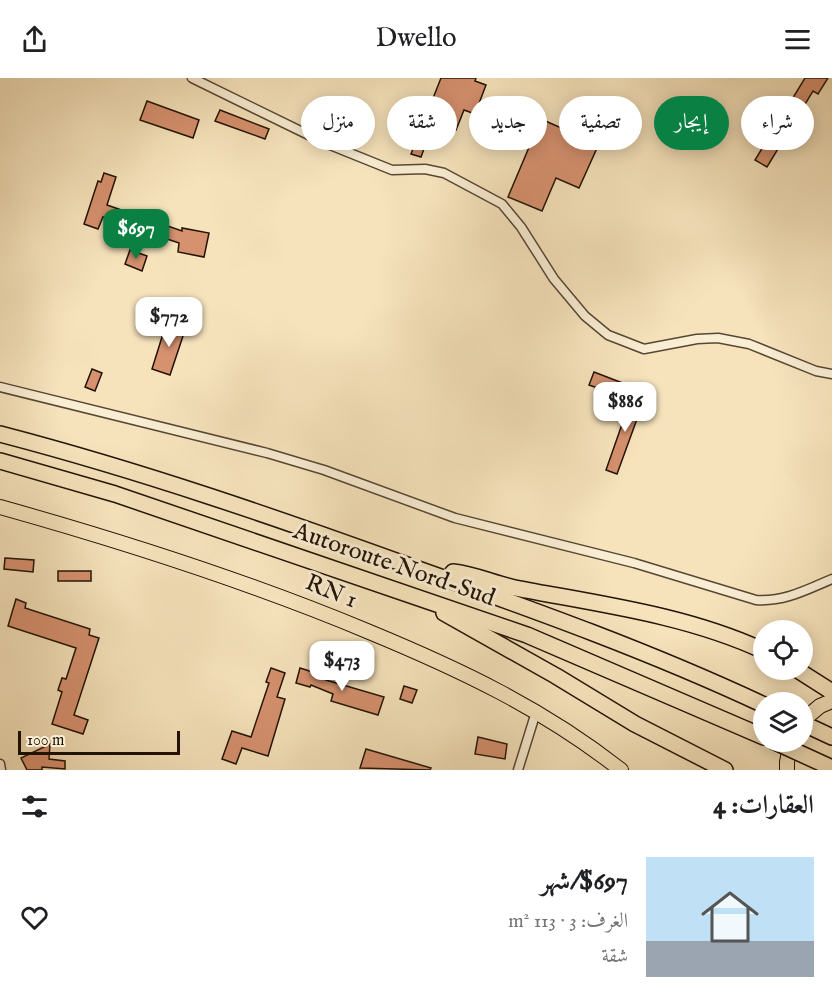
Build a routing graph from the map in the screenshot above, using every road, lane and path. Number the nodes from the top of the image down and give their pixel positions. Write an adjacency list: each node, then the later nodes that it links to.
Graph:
1 (192, 78): 2 (street)
2 (832, 374)
3 (0, 387): 8 (street)
4 (0, 434): 7 (highway, Autoroute Nord-Sud)
5 (0, 461): 9 (highway, Autoroute Nord-Sud)
6 (0, 507): 15 (main road, RN 1)
7 (418, 569): 10 (highway); 13 (highway, Autoroute Nord-Sud)
8 (832, 579)
9 (413, 595): 18 (highway, Autoroute Nord-Sud); 27 (highway)
10 (753, 647)
11 (813, 680): 12 (highway)
12 (832, 692)
13 (753, 700)
14 (832, 701): 16 (main road)
15 (536, 712): 25 (street); 26 (main road, RN 1)
16 (813, 712)
17 (813, 728): 19 (highway)
18 (753, 732)
19 (832, 737)
20 (789, 752): 28 (main road)
21 (797, 752): 23 (highway, bridge)
22 (0, 764): 24 (street)
23 (832, 768)
24 (1, 770)
25 (518, 770)
26 (621, 770)
27 (724, 770)
28 (788, 770)

